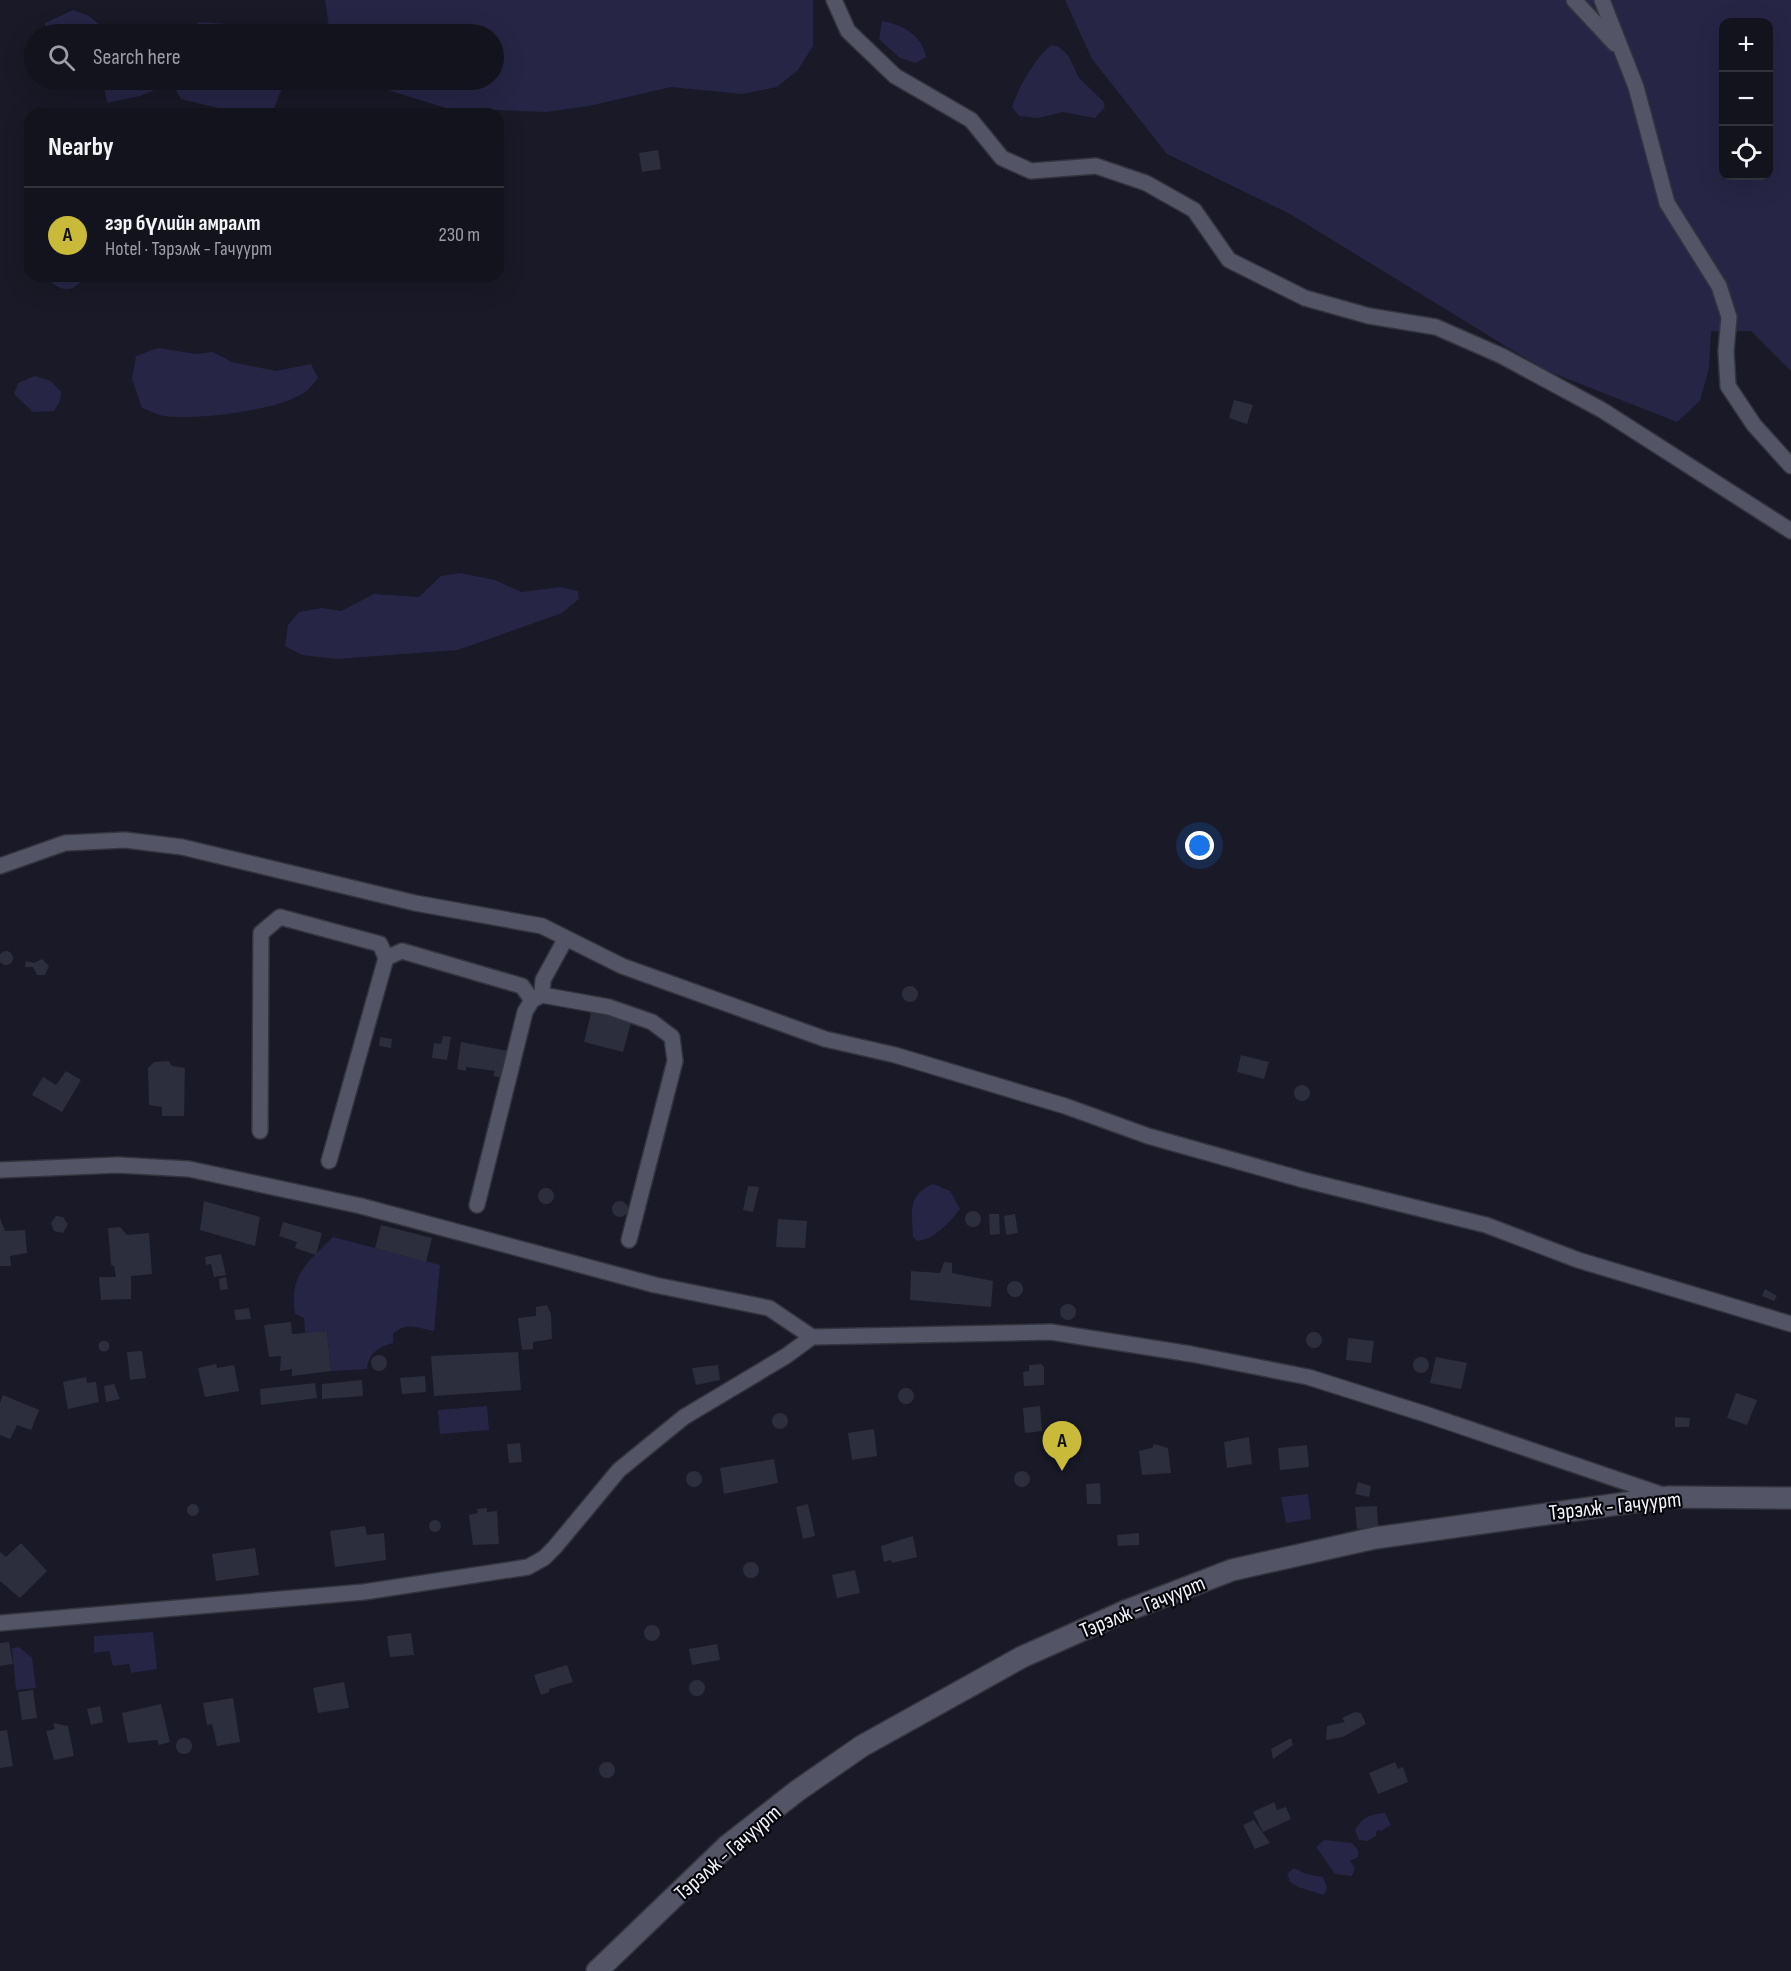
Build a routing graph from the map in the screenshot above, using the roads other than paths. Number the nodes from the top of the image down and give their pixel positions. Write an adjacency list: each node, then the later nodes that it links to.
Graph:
1 (834, 0): 6 (street)
2 (1574, 0): 4 (street)
3 (1602, 0): 4 (street)
4 (1621, 51): 5 (street)
5 (1791, 466)
6 (1791, 531)
7 (0, 866): 8 (street)
8 (566, 938): 10 (street); 16 (street)
9 (386, 958): 10 (street); 11 (street); 12 (street)
10 (537, 998): 14 (street); 15 (street)
11 (260, 1131)
12 (329, 1161)
13 (0, 1170): 17 (street)
14 (477, 1204)
15 (630, 1240)
16 (1791, 1324)
17 (812, 1337): 18 (street); 20 (street)
18 (1669, 1497): 19 (main road, Тэрэлж - Гачуурт); 21 (main road, Тэрэлж - Гачуурт)
19 (1791, 1498)
20 (0, 1623)
21 (597, 1971)

